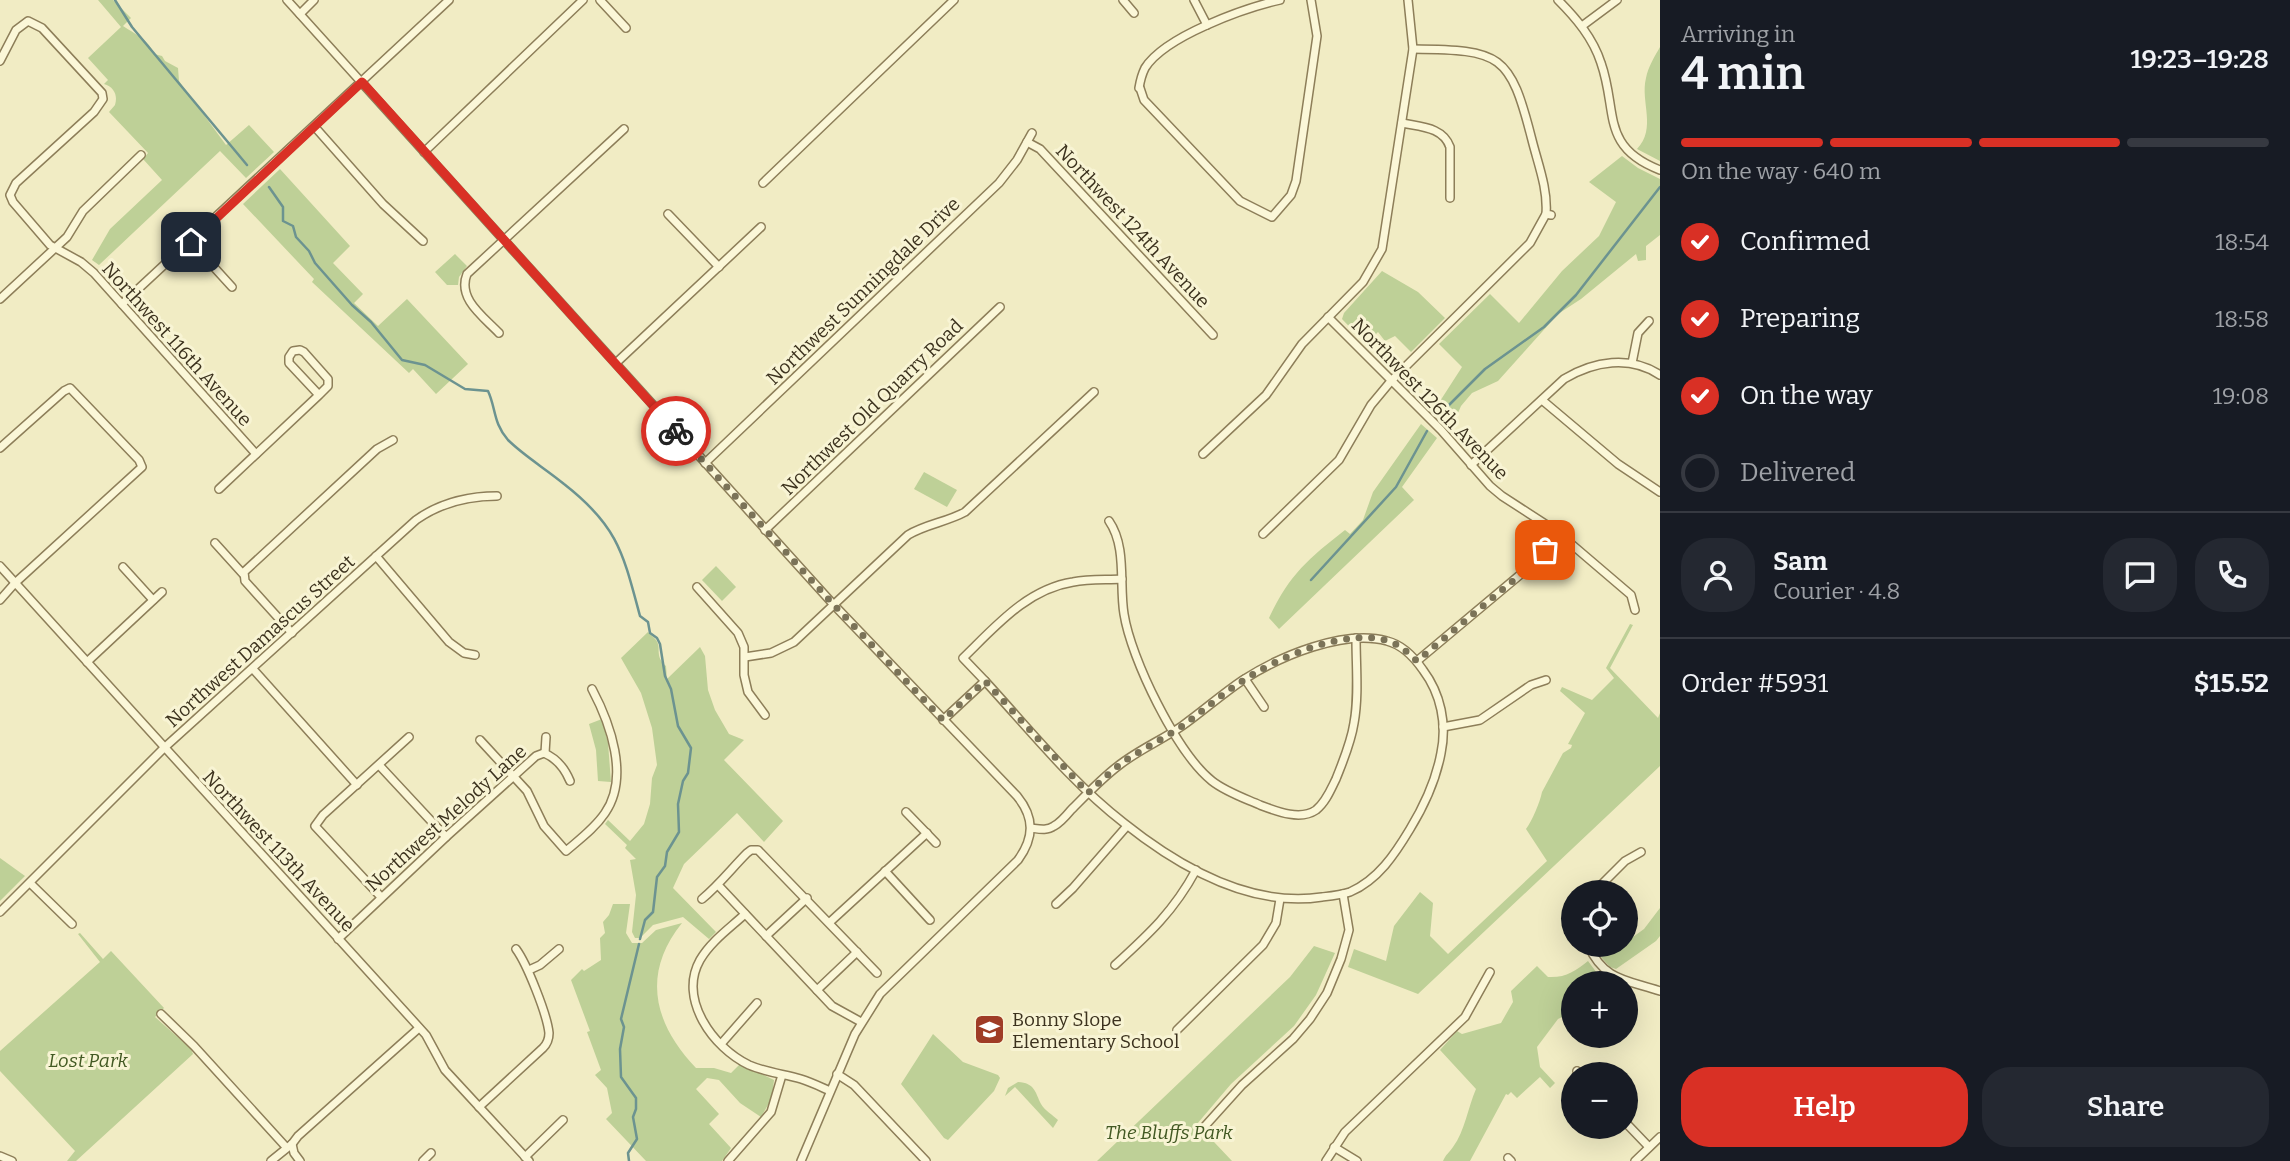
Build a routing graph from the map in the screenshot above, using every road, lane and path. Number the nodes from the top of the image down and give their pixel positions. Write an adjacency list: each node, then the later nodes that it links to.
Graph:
1 (287, 0): 16 (street)
2 (314, 0): 16 (street)
3 (449, 0): 22 (street)
4 (583, 0): 28 (street)
5 (600, 0): 19 (street)
6 (954, 0): 31 (street)
7 (1123, 0): 15 (street)
8 (1194, 0): 17 (street)
9 (1280, 0): 14 (street)
10 (1311, 0): 17 (street)
11 (1408, 0): 20 (street)
12 (1558, 0): 18 (street)
13 (1617, 0): 18 (street)
14 (1258, 3): 17 (street)
15 (1134, 13)
16 (300, 14): 22 (street)
17 (1207, 25)
18 (1581, 26): 30 (street)
19 (626, 28)
20 (1413, 49): 23 (street); 51 (street)
21 (0, 61): 38 (street, Northwest 116th Avenue)
22 (362, 82): 24 (street); 28 (street)
23 (1402, 123): 32 (street); 44 (street)
24 (314, 126): 35 (street); 37 (street)
25 (624, 129): 36 (street)
26 (1032, 133): 27 (street, Northwest Sunningdale Drive)
27 (1027, 142): 47 (street, Northwest 124th Avenue); 59 (street, Northwest Sunningdale Drive)
28 (424, 152): 36 (street)
29 (141, 155): 38 (street)
30 (1660, 170)
31 (763, 183)
32 (1450, 198)
33 (668, 214): 39 (street)
34 (761, 227): 39 (street)
35 (423, 241)
36 (505, 241): 46 (street); 48 (street)
37 (191, 242): 40 (street); 42 (street)
38 (55, 249): 41 (street); 42 (street, Northwest 116th Avenue)
39 (719, 267): 48 (street)
40 (232, 287)
41 (0, 299)
42 (122, 304): 57 (street, Northwest 116th Avenue)
43 (1000, 307): 65 (street, Northwest Old Quarry Road)
44 (1328, 317): 51 (street, Northwest 126th Avenue); 58 (street)
45 (1649, 321): 49 (street)
46 (499, 333)
47 (1213, 335)
48 (615, 363): 59 (street)
49 (1632, 363): 50 (street); 54 (street)
50 (1660, 374)
51 (1391, 381): 60 (street, Northwest 126th Avenue); 67 (street)
52 (1094, 393): 79 (street)
53 (318, 395): 53 (street); 57 (street)
54 (1542, 400): 60 (street); 62 (street)
55 (393, 440): 72 (street)
56 (0, 448): 74 (street)
57 (256, 454): 61 (street)
58 (1203, 454)
59 (705, 463): 65 (street)
60 (1471, 465): 66 (street, Northwest 126th Avenue)
61 (219, 489)
62 (1660, 492)
63 (497, 496): 69 (street, Northwest Damascus Street)
64 (1109, 521): 73 (street)
65 (765, 530): 79 (street)
66 (1556, 531): 80 (street, Northwest 126th Avenue); 85 (street)
67 (1263, 534)
68 (215, 543): 72 (street)
69 (376, 556): 81 (street, Northwest Damascus Street); 83 (street, Northwest Damascus Street)
70 (0, 566): 74 (street, Northwest 113th Avenue)
71 (123, 567): 78 (street)
72 (243, 574): 81 (street)
73 (1122, 579): 90 (street); 96 (street)
74 (15, 583): 77 (street); 86 (street, Northwest 113th Avenue)
75 (697, 587): 84 (street)
76 (162, 592): 78 (street)
77 (0, 600)
78 (153, 600): 86 (street)
79 (833, 604): 84 (street); 94 (street)
80 (1636, 610)
81 (292, 633): 87 (street, Northwest Damascus Street)
82 (1356, 638): 85 (street); 88 (street); 96 (street)
83 (475, 655)
84 (745, 657): 93 (street)
85 (1417, 661): 95 (street)
86 (87, 662): 100 (street, Northwest 113th Avenue)
87 (253, 669): 100 (street, Northwest Damascus Street); 105 (street)
88 (1245, 679): 92 (street); 96 (street)
89 (1546, 680): 95 (street)
90 (985, 681): 94 (street); 106 (street)
91 (592, 689): 103 (street)
92 (1264, 707)
93 (765, 715)
94 (943, 720): 109 (street)
95 (1443, 727): 119 (street)
96 (1174, 731): 106 (street)
97 (409, 737): 102 (street)
98 (546, 737): 101 (street, Northwest Melody Lane)
99 (480, 740): 103 (street)
100 (164, 748): 117 (street, Northwest Damascus Street); 131 (street, Northwest 113th Avenue)
101 (545, 753): 103 (street, Northwest Melody Lane); 104 (street, Northwest Melody Lane)
102 (379, 765): 105 (street); 111 (street)
103 (514, 777): 111 (street, Northwest Melody Lane)
104 (570, 781)
105 (357, 785): 120 (street)
106 (1088, 793): 108 (street); 109 (street)
107 (906, 812): 110 (street)
108 (1127, 826): 114 (street); 124 (street)
109 (1031, 828): 144 (street)
110 (926, 833): 112 (street); 115 (street)
111 (446, 837): 120 (street, Northwest Melody Lane)
112 (936, 843)
113 (1641, 852): 116 (street)
114 (1196, 870): 123 (street); 136 (street)
115 (885, 871): 127 (street); 128 (street)
116 (1606, 880)
117 (30, 883): 125 (street, Northwest Damascus Street); 129 (street)
118 (718, 886): 121 (street); 122 (street); 126 (street)
119 (1343, 894): 123 (street); 153 (street)
120 (381, 897): 131 (street, Northwest Melody Lane)
121 (807, 898): 128 (street); 130 (street)
122 (702, 899)
123 (1280, 899): 146 (street)
124 (1056, 904)
125 (0, 912)
126 (745, 914): 130 (street); 147 (street)
127 (930, 920)
128 (830, 922): 134 (street)
129 (72, 924)
130 (766, 936): 140 (street)
131 (338, 939): 145 (street, Northwest 113th Avenue)
132 (516, 949): 137 (street)
133 (559, 949): 137 (street)
134 (857, 952): 139 (street); 140 (street)
135 (1593, 957): 141 (street)
136 (1115, 965)
137 (528, 970): 151 (street)
138 (1490, 972): 157 (street)
139 (877, 973)
140 (817, 989): 144 (street)
141 (1660, 992)
142 (757, 1003): 147 (street)
143 (161, 1014): 156 (street)
144 (861, 1022): 148 (street)
145 (419, 1028): 151 (street, Northwest 113th Avenue); 156 (street)
146 (1177, 1030)
147 (721, 1044): 149 (street)
148 (837, 1074): 150 (street); 168 (street)
149 (782, 1075): 150 (street); 166 (street)
150 (830, 1091): 167 (street)
151 (479, 1107): 161 (street, Northwest 113th Avenue)
152 (564, 1120): 161 (street)
153 (1205, 1126)
154 (1638, 1136): 158 (street)
155 (1660, 1137): 158 (street)
156 (289, 1146): 163 (street); 164 (street)
157 (1335, 1147): 169 (street); 170 (street)
158 (1649, 1147): 171 (street)
159 (431, 1153): 165 (street)
160 (0, 1156): 162 (street)
161 (527, 1159)
162 (12, 1161)
163 (271, 1161)
164 (300, 1161)
165 (423, 1161)
166 (728, 1161)
167 (801, 1161)
168 (926, 1161)
169 (1326, 1161)
170 (1357, 1161)
171 (1634, 1161)

